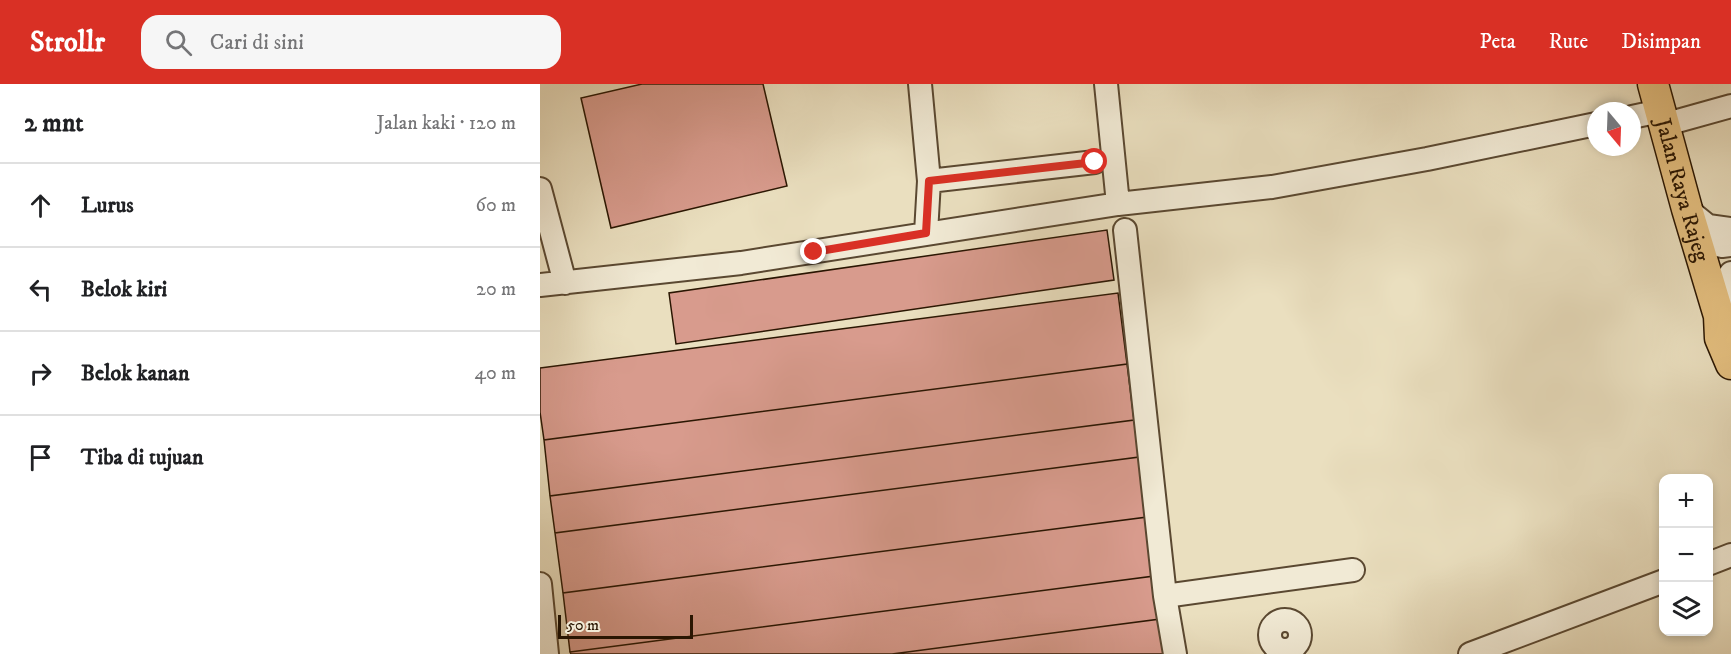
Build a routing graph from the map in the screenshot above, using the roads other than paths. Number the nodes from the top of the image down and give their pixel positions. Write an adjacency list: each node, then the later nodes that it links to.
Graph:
1 (920, 84): 7 (street)
2 (1106, 84): 9 (street)
3 (1731, 106): 4 (street)
4 (1652, 109): 10 (main road, Jalan Raya Rajeg)
5 (1587, 126): 9 (street)
6 (1095, 162): 7 (street)
7 (929, 181): 13 (street)
8 (540, 189): 17 (street)
9 (1118, 204): 13 (street)
10 (1687, 209): 11 (street); 14 (main road, Jalan Raya Rajeg)
11 (1731, 229)
12 (1125, 230): 26 (street)
13 (926, 233): 17 (street)
14 (1696, 241): 15 (street); 19 (main road, Jalan Raya Rajeg)
15 (1731, 245)
16 (1731, 273): 19 (street)
17 (565, 283): 18 (street)
18 (540, 285)
19 (1725, 338)
20 (1731, 555): 21 (street)
21 (1713, 562)
22 (1353, 570): 23 (street)
23 (1279, 582): 26 (street); 27 (street)
24 (1661, 582): 30 (street)
25 (540, 584): 28 (street)
26 (1165, 596): 29 (street)
27 (1288, 652)
28 (547, 654)
29 (1175, 654)
30 (1470, 654)

